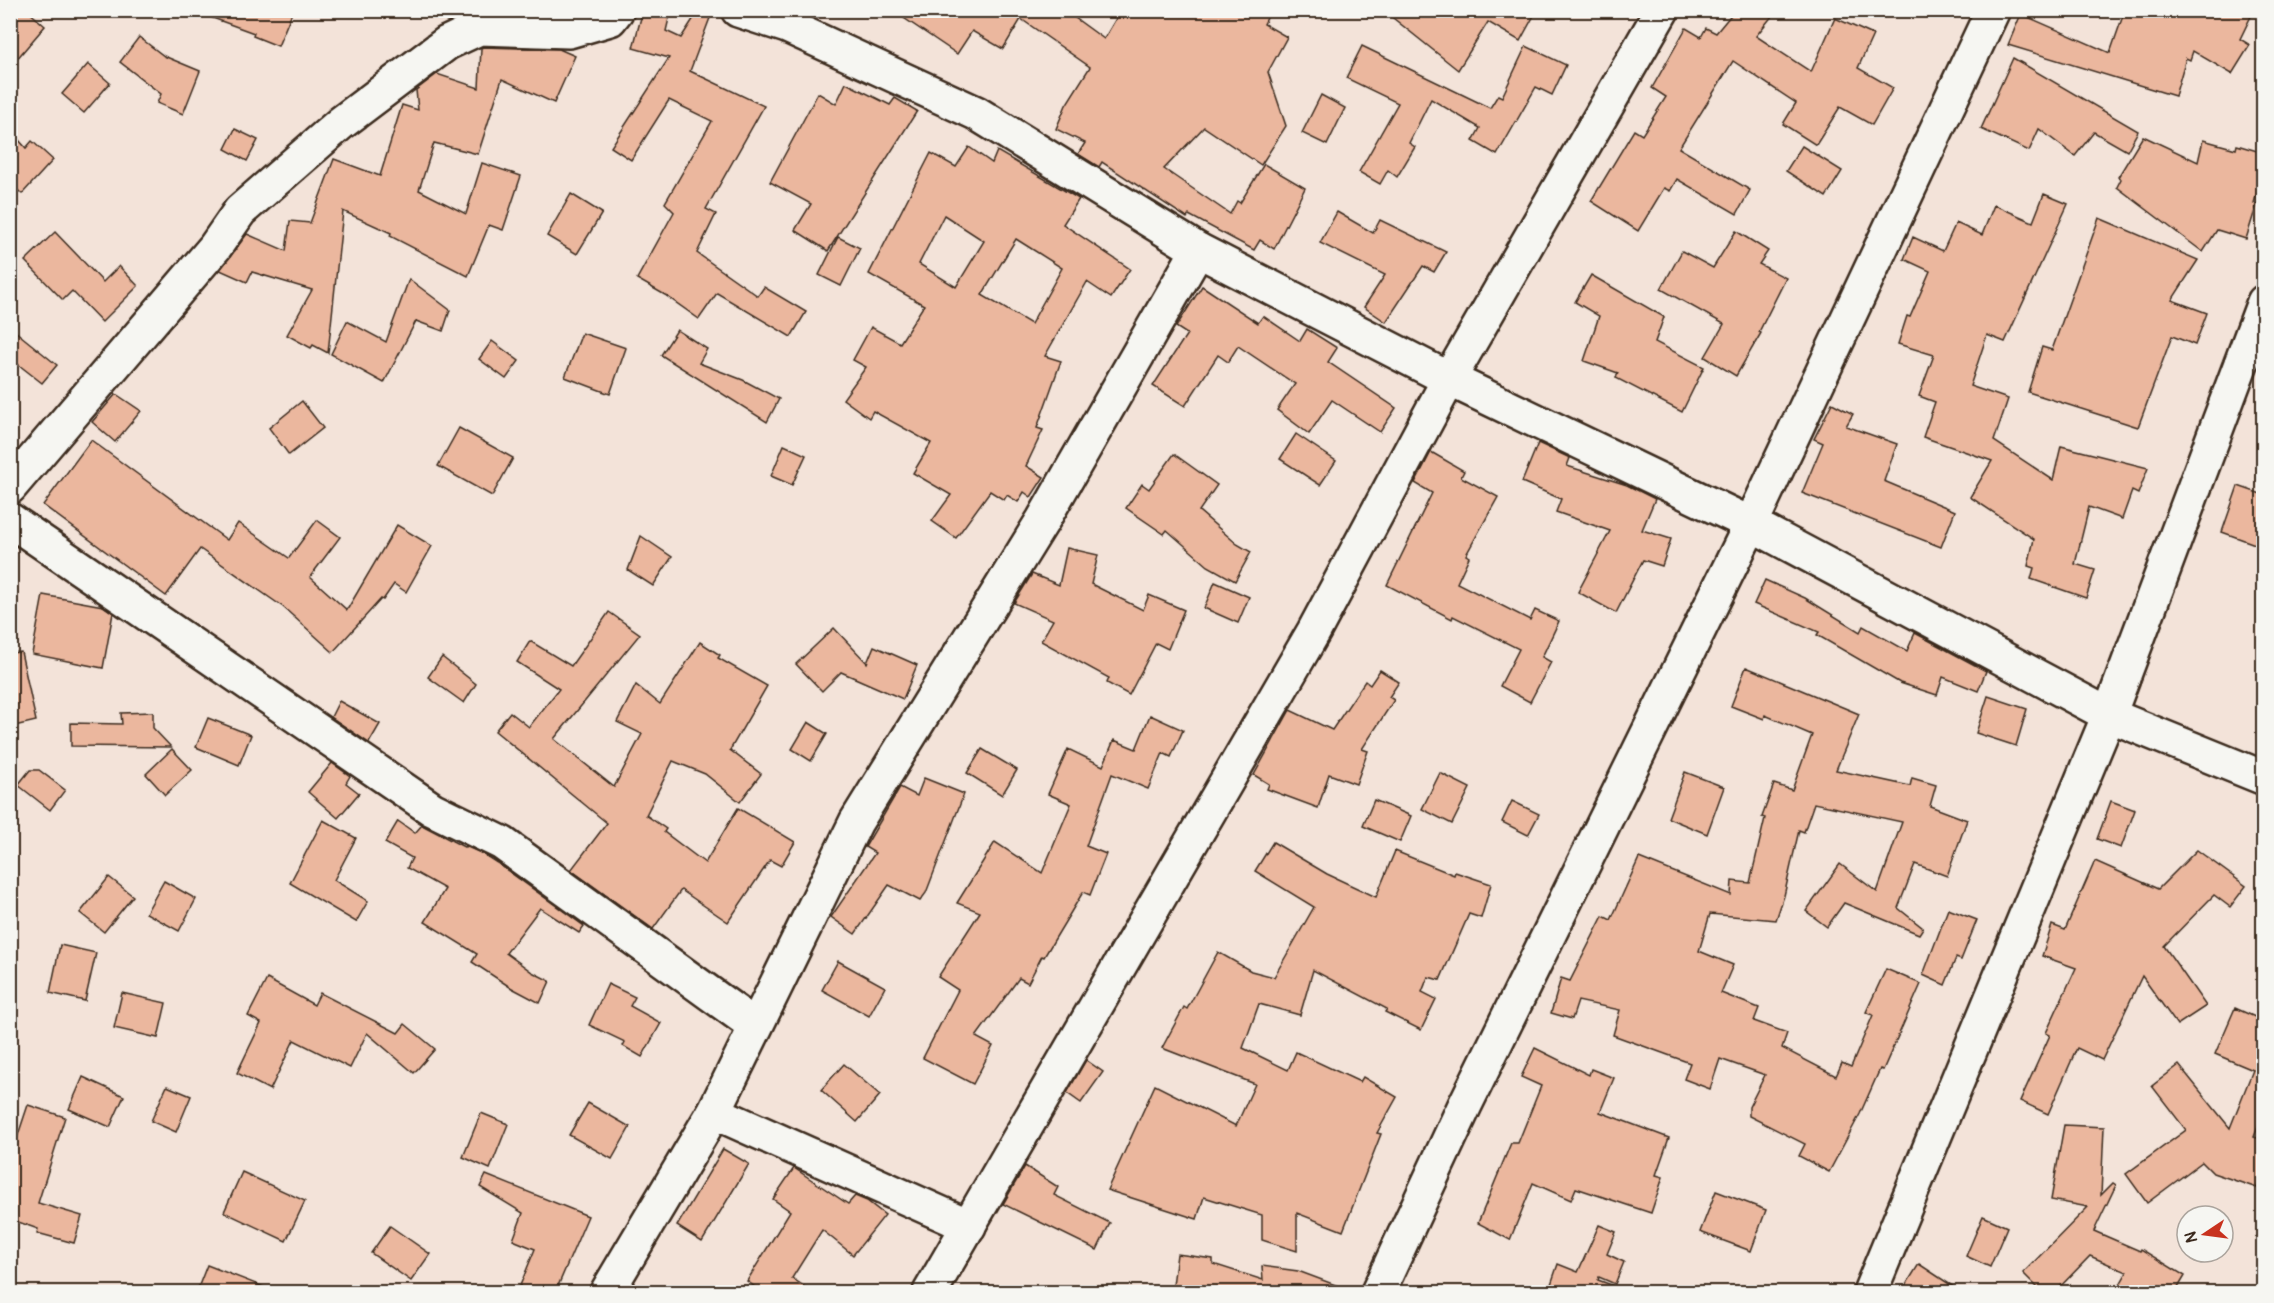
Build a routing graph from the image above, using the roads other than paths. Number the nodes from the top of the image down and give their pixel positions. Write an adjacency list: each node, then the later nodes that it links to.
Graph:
1 (617, 10): 8 (street)
2 (738, 10): 5 (street)
3 (1662, 10): 7 (street)
4 (1993, 10): 10 (street)
5 (1198, 250): 7 (street); 13 (street)
6 (2264, 302): 11 (street)
7 (1449, 380): 10 (street); 15 (street)
8 (10, 487)
9 (10, 520): 13 (street)
10 (1751, 524): 11 (street); 18 (street)
11 (2109, 716): 12 (street); 19 (street)
12 (2264, 778)
13 (755, 1026): 14 (street)
14 (714, 1112): 15 (street); 16 (street)
15 (969, 1226): 17 (street)
16 (606, 1293)
17 (930, 1293)
18 (1378, 1293)
19 (1870, 1293)

